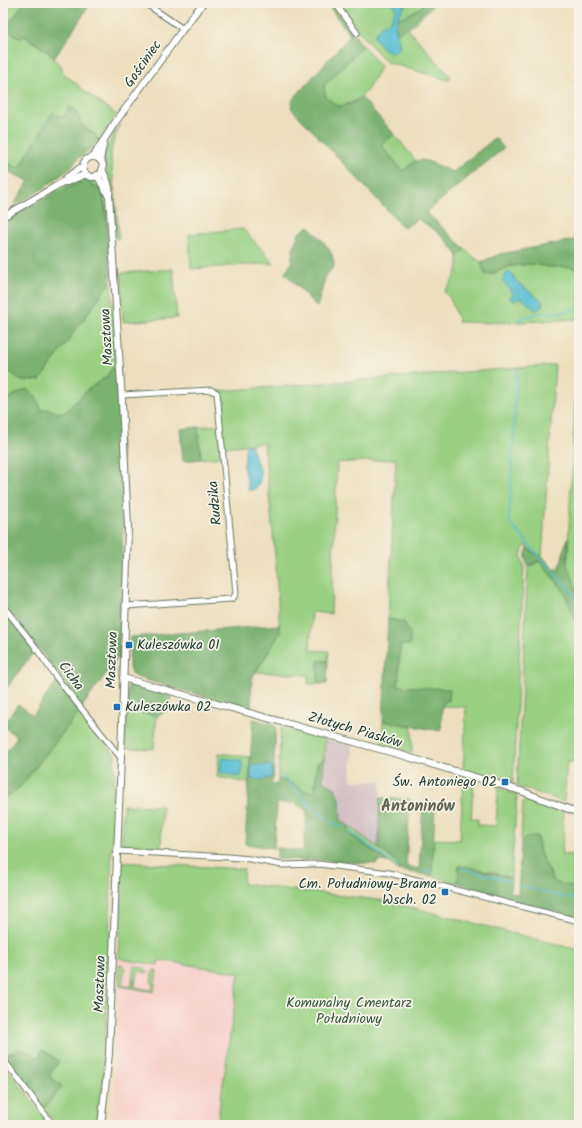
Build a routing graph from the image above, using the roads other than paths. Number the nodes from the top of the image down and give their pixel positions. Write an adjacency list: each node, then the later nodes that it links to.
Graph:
1 (145, 3): 4 (street)
2 (203, 3): 4 (street, Gościniec)
3 (334, 3): 5 (street)
4 (182, 29): 6 (street, Gościniec)
5 (357, 33)
6 (97, 158): 7 (street); 8 (street)
7 (83, 166): 9 (street); 11 (street)
8 (102, 170): 10 (street); 12 (street, Masztowa)
9 (86, 174): 10 (street); 11 (street)
10 (97, 175): 12 (street, Masztowa)
11 (63, 182): 13 (street)
12 (109, 196): 14 (street, Masztowa)
13 (3, 217)
14 (122, 395): 16 (street, Masztowa); 16 (street, Rudzika)
15 (3, 606): 18 (street, Cicha)
16 (126, 606): 17 (street, Masztowa)
17 (123, 678): 18 (street, Masztowa); 19 (street, Złotych Piasków)
18 (120, 758): 20 (street, Masztowa)
19 (579, 813)
20 (117, 851): 21 (street); 24 (street, Masztowa)
21 (579, 921)
22 (3, 1059): 23 (street)
23 (53, 1125)
24 (102, 1125)

